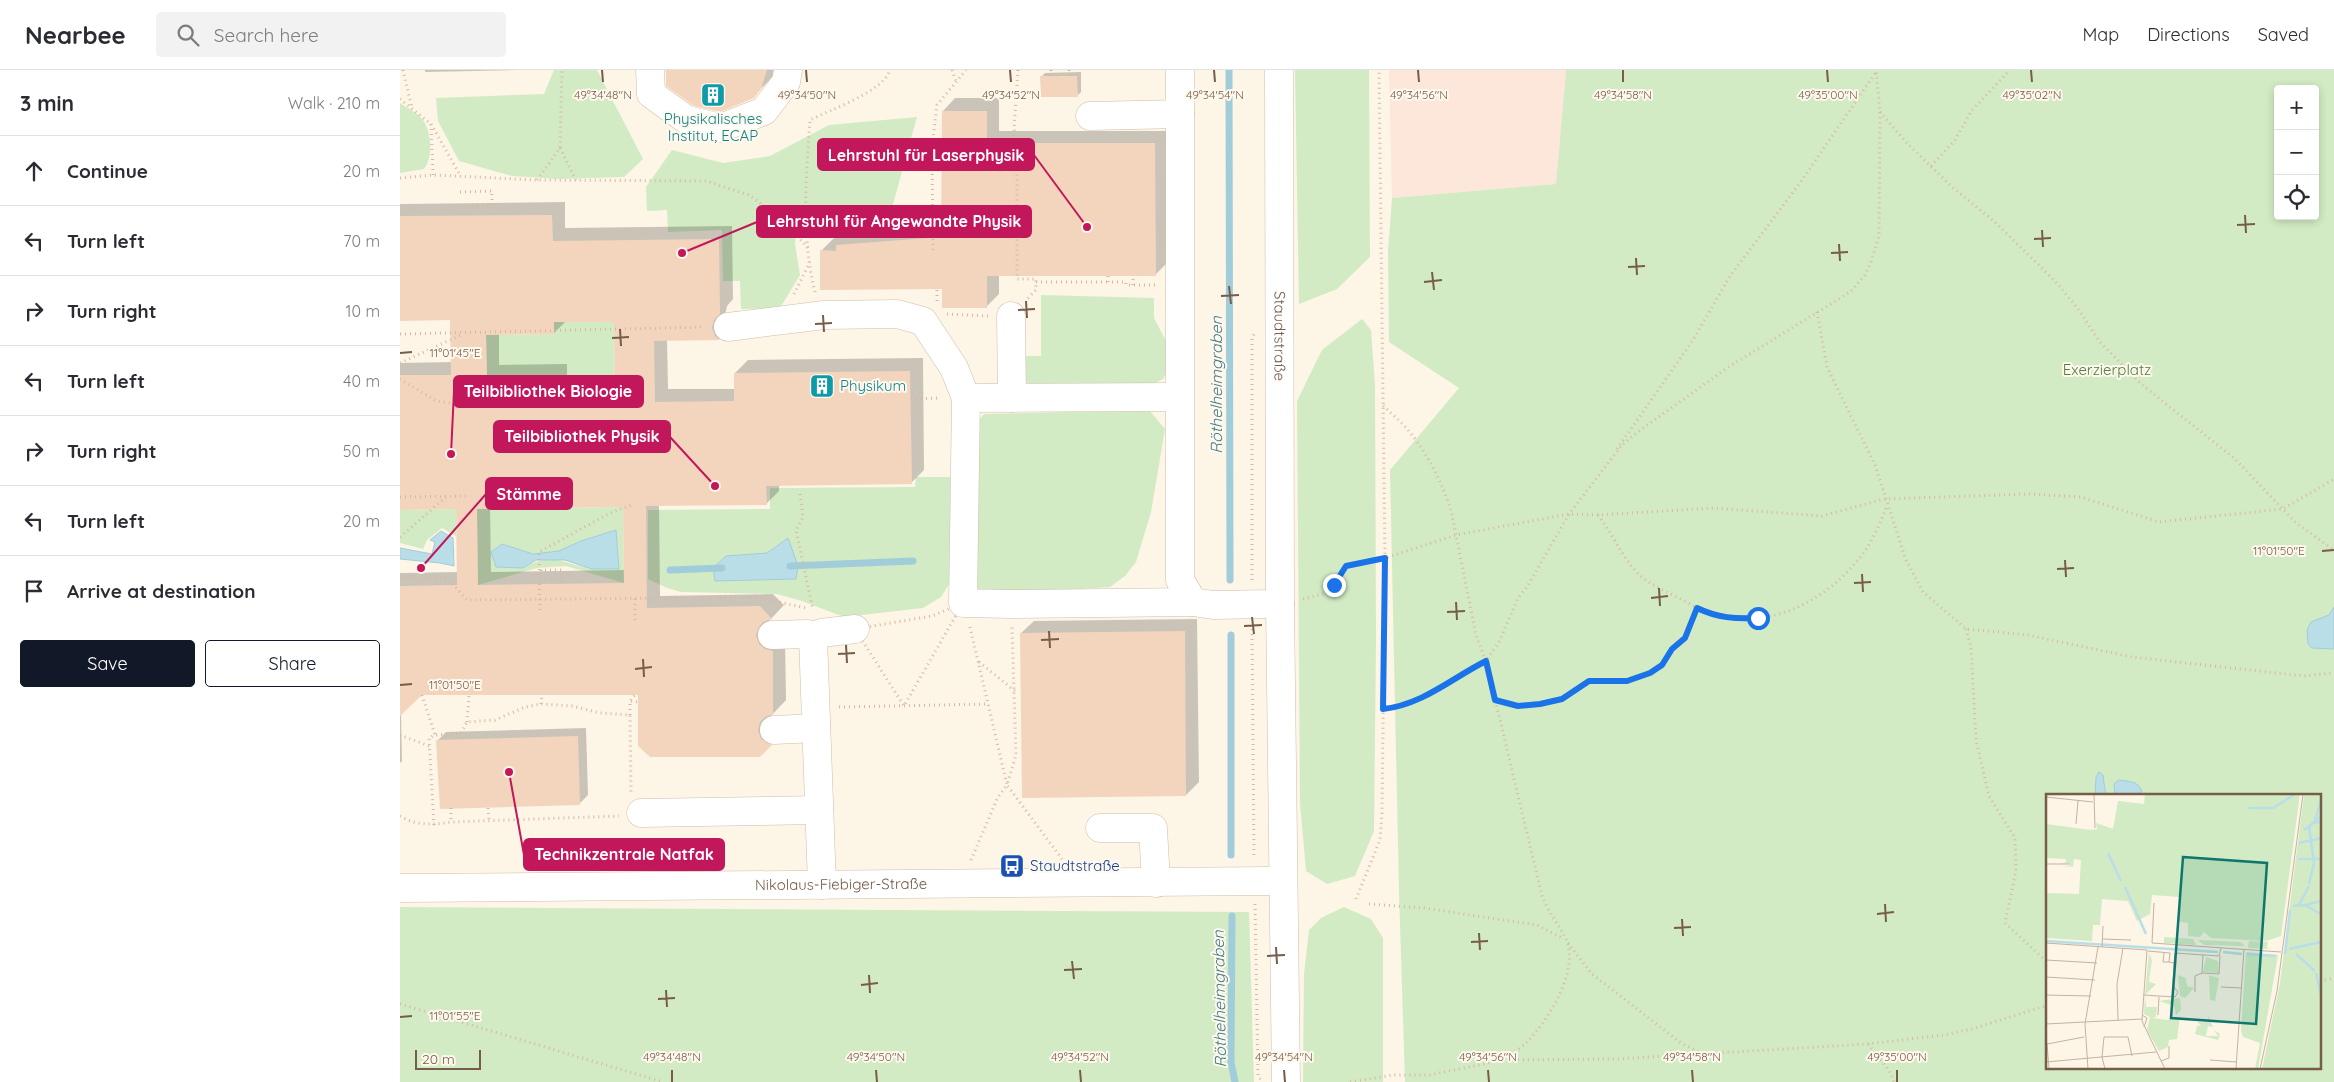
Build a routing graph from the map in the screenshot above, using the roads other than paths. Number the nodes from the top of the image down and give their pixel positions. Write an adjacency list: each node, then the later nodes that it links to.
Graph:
1 (650, 70): 2 (street)
2 (788, 70)
3 (1180, 70): 5 (street)
4 (1280, 70): 13 (street, Staudtstraße)
5 (1180, 114): 6 (street); 9 (street)
6 (1090, 116)
7 (1011, 316): 11 (street)
8 (728, 327): 10 (street)
9 (1180, 397): 11 (street); 12 (street)
10 (966, 398): 11 (street); 12 (street)
11 (1012, 398)
12 (1193, 602): 13 (street)
13 (1280, 604): 22 (street, Staudtstraße)
14 (851, 630): 16 (street)
15 (772, 635): 16 (street)
16 (813, 637): 17 (street)
17 (816, 718): 18 (street); 20 (street)
18 (774, 730)
19 (636, 804): 20 (street)
20 (819, 810): 24 (street)
21 (1100, 828): 23 (street)
22 (1282, 881): 23 (street, Nikolaus-Fiebiger-Straße); 26 (street, Staudtstraße)
23 (1156, 883): 24 (street, Nikolaus-Fiebiger-Straße)
24 (822, 885): 25 (street, Nikolaus-Fiebiger-Straße)
25 (400, 888)
26 (1286, 1082)

